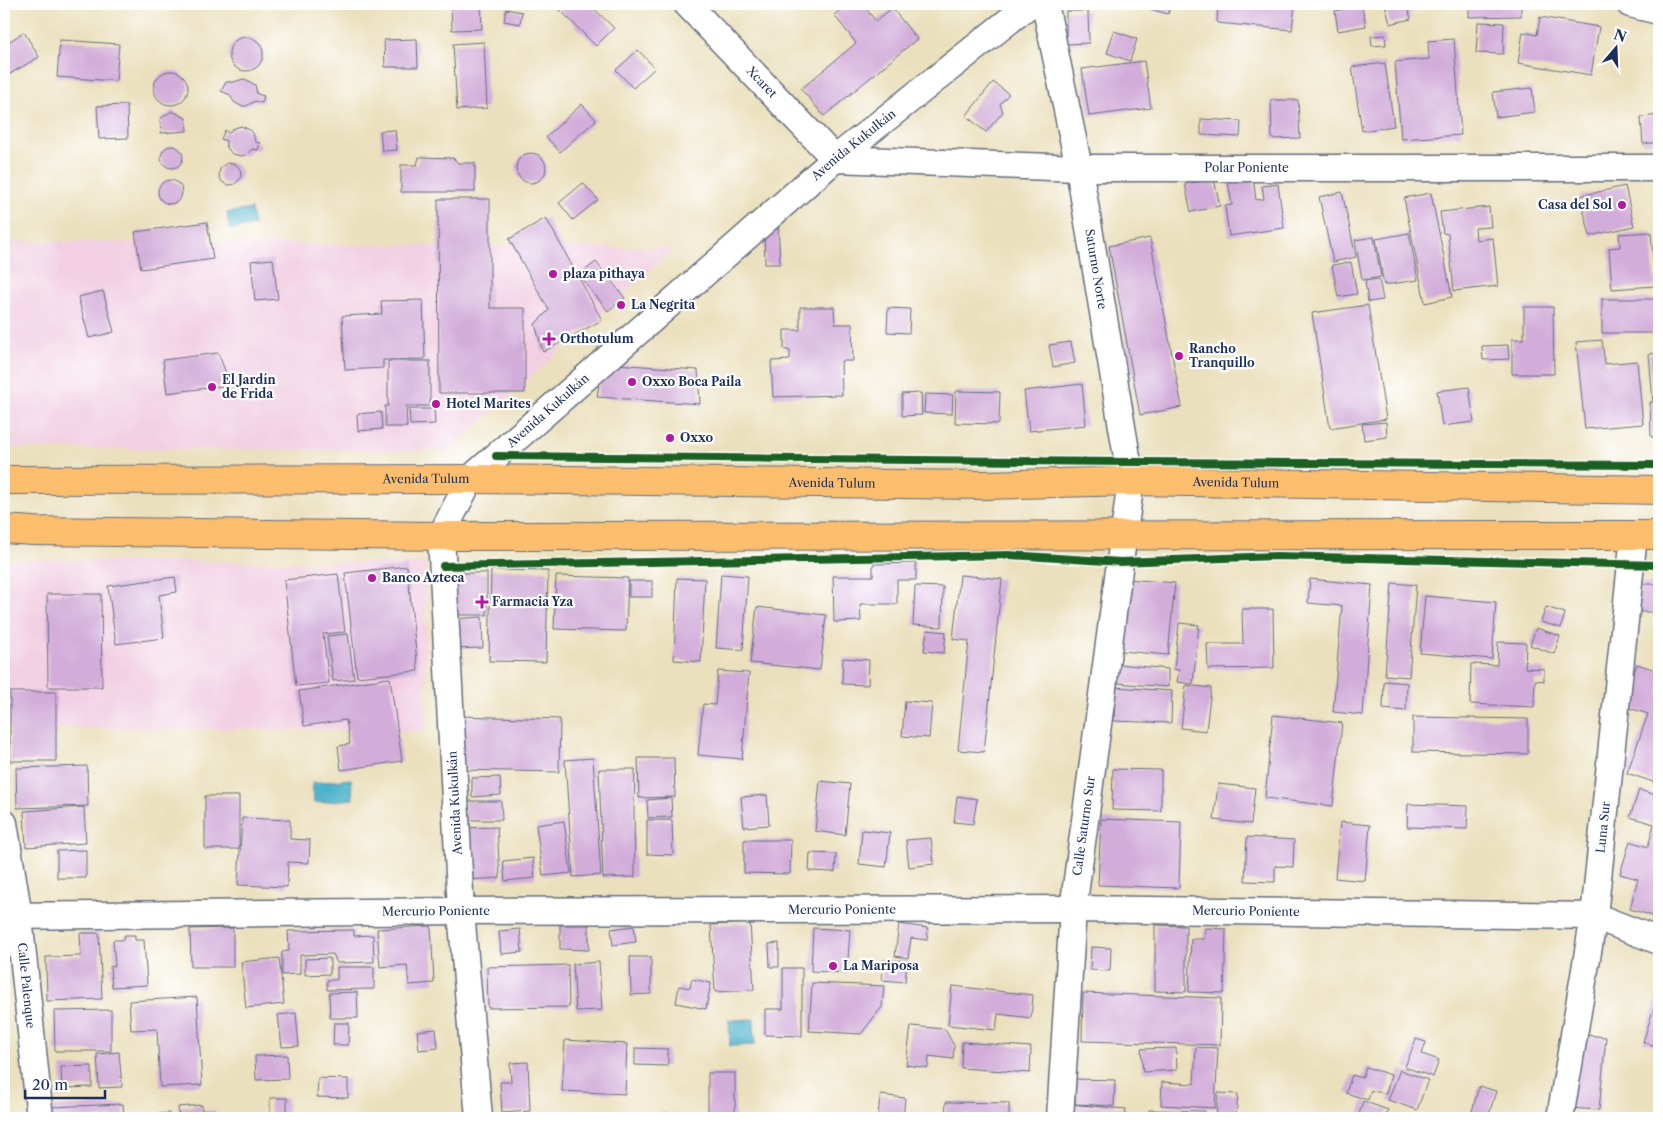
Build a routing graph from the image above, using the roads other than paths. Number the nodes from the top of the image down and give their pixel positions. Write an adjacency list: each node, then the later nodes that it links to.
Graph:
1 (687, 4): 6 (street, Xcaret)
2 (1030, 4): 6 (street, Avenida Kukulkán)
3 (1045, 4): 7 (street, Saturno Norte)
4 (1630, 4): 5 (street)
5 (1659, 11)
6 (835, 160): 7 (street, Polar Poniente); 9 (street, Avenida Kukulkán)
7 (1079, 168): 8 (street, Polar Poniente); 11 (street, Saturno Norte)
8 (1659, 168)
9 (470, 479): 10 (main road, Avenida Tulum); 11 (main road, Avenida Tulum); 15 (street, Avenida Kukulkán)
10 (4, 480)
11 (1131, 481): 12 (main road, Avenida Tulum); 16 (street, Saturno Norte)
12 (1659, 490)
13 (4, 529): 15 (main road)
14 (1647, 535): 16 (main road); 21 (street, Luna Sur)
15 (441, 536): 16 (main road); 19 (street, Avenida Kukulkán)
16 (1124, 536): 18 (street, Calle Saturno Sur)
17 (4, 823): 20 (street, Calle Palenque)
18 (1072, 909): 19 (street, Mercurio Poniente); 21 (street, Mercurio Poniente); 25 (street, Calle Saturno Sur)
19 (461, 911): 20 (street, Mercurio Poniente); 24 (street, Avenida Kukulkán)
20 (12, 916): 23 (street, Calle Palenque)
21 (1594, 916): 22 (street, Mercurio Poniente); 26 (street, Luna Sur)
22 (1659, 942)
23 (40, 1118)
24 (479, 1118)
25 (1060, 1118)
26 (1560, 1118)

